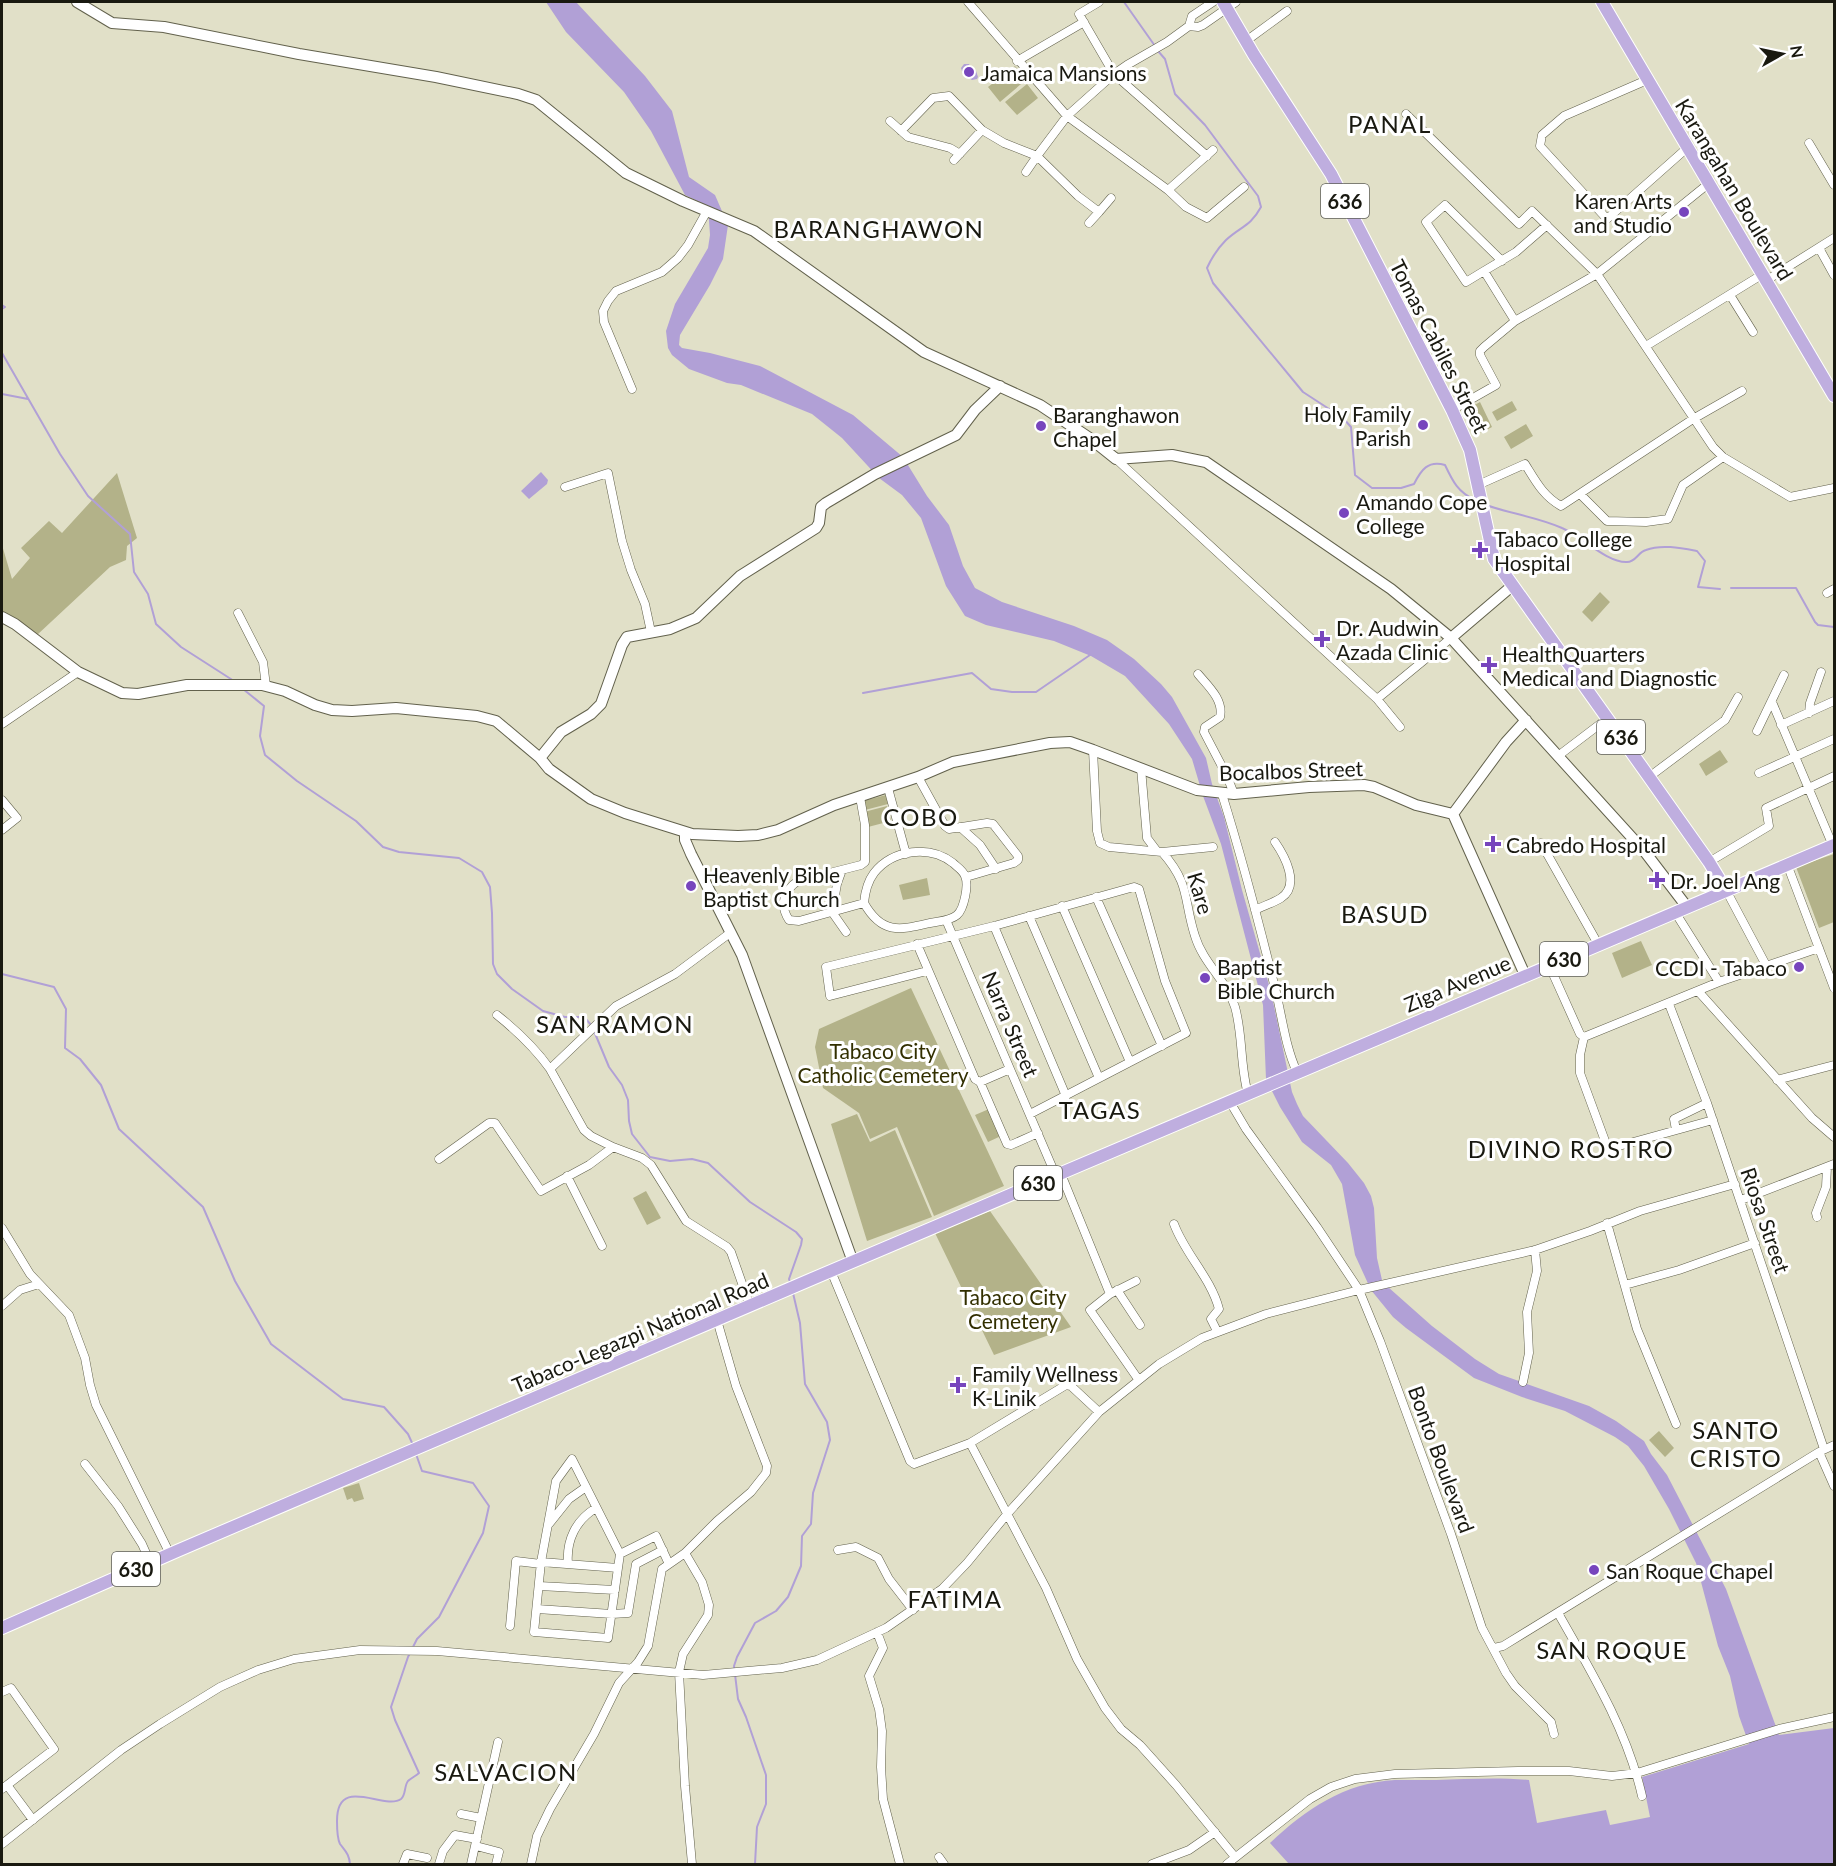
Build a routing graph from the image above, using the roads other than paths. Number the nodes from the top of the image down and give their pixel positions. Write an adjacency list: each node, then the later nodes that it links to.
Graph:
1 (77, 2): 28 (street)
2 (968, 2): 11 (street)
3 (1099, 2): 8 (street)
4 (1213, 2): 9 (street)
5 (1602, 2): 13 (main road, Karangahan Boulevard)
6 (1229, 4): 9 (street); 10 (main road, Tomas Cabiles Street / 636)
7 (1287, 11): 10 (street)
8 (1084, 22): 11 (street); 12 (street)
9 (1189, 26): 12 (street)
10 (1246, 41): 47 (main road, Tomas Cabiles Street / 636)
11 (1017, 61): 15 (street)
12 (1114, 74): 15 (street); 26 (street)
13 (1647, 80): 20 (main road, Karangahan Boulevard); 20 (street)
14 (1406, 114): 31 (street)
15 (1067, 116): 21 (street); 26 (street)
16 (890, 121): 18 (street)
17 (982, 130): 18 (street); 18 (street); 21 (street)
18 (901, 131)
19 (1809, 143): 24 (street)
20 (1687, 148): 23 (main road, Karangahan Boulevard)
21 (1037, 156): 22 (street); 29 (street)
22 (1026, 172)
23 (1708, 184): 36 (street); 38 (main road, Karangahan Boulevard)
24 (1834, 185)
25 (1244, 187): 26 (street)
26 (1168, 190)
27 (1111, 198): 29 (street)
28 (710, 212): 43 (street); 44 (street)
29 (1099, 212): 30 (street)
30 (1089, 223)
31 (1547, 225): 34 (street); 36 (street)
32 (1834, 238): 33 (street)
33 (1819, 248): 37 (street); 38 (street)
34 (1502, 261): 35 (street); 35 (street)
35 (1484, 271): 40 (street)
36 (1597, 274): 40 (street); 42 (street)
37 (1834, 275)
38 (1765, 277): 39 (street); 46 (main road, Karangahan Boulevard)
39 (1730, 295): 41 (street); 42 (street)
40 (1515, 321): 47 (street)
41 (1753, 332)
42 (1646, 346): 48 (street)
43 (1000, 386): 50 (street); 58 (street)
44 (632, 389)
45 (1742, 391): 48 (street)
46 (1834, 396)
47 (1452, 410): 53 (main road, Tomas Cabiles Street / 636)
48 (1693, 419): 49 (street); 54 (street)
49 (1723, 457): 52 (street); 54 (street)
50 (1116, 459): 59 (street); 66 (street)
51 (565, 487): 58 (street)
52 (1834, 488)
53 (1478, 489): 54 (street); 55 (main road, Tomas Cabiles Street / 636)
54 (1580, 494)
55 (1512, 586): 59 (street); 70 (main road, Tomas Cabiles Street / 636)
56 (238, 613): 64 (street)
57 (2, 617): 60 (street, Bocalbos Street)
58 (651, 632): 80 (street)
59 (1451, 638): 66 (street); 71 (street)
60 (78, 672): 64 (street, Bocalbos Street); 72 (street)
61 (1821, 672): 69 (street)
62 (1198, 674): 89 (street)
63 (1784, 675): 68 (street)
64 (266, 686): 80 (street, Bocalbos Street)
65 (1738, 697): 85 (street)
66 (1377, 699): 74 (street)
67 (1834, 701): 69 (street)
68 (1772, 702): 73 (street); 75 (street)
69 (1809, 712): 73 (street)
70 (1608, 718): 78 (street); 85 (main road, Tomas Cabiles Street / 636)
71 (1526, 720): 78 (street); 92 (street)
72 (2, 724)
73 (1781, 725): 79 (street)
74 (1400, 727)
75 (1757, 731)
76 (1834, 739): 79 (street)
77 (1093, 750): 81 (street, Bocalbos Street); 84 (street, Bocalbos Street); 100 (street)
78 (1558, 756): 113 (street)
79 (1795, 756): 82 (street); 87 (street)
80 (540, 758): 95 (street, Bocalbos Street)
81 (1141, 768): 88 (street, Bocalbos Street); 100 (street, Kare)
82 (1759, 773)
83 (1834, 776): 87 (street)
84 (918, 777): 86 (street, Bocalbos Street); 93 (street)
85 (1649, 777): 103 (main road, Tomas Cabiles Street / 636)
86 (888, 788): 90 (street, Bocalbos Street); 101 (street)
87 (1808, 788): 98 (street); 103 (street)
88 (1220, 794): 89 (street, Bocalbos Street); 114 (street)
89 (1234, 794): 92 (street, Bocalbos Street)
90 (860, 797): 95 (street, Bocalbos Street); 102 (street)
91 (2, 803): 94 (street)
92 (1453, 814): 128 (street)
93 (960, 827): 105 (street); 105 (street)
94 (2, 830)
95 (685, 833): 120 (street)
96 (1275, 842): 114 (street)
97 (1541, 843): 123 (street)
98 (1834, 845): 104 (main road, Ziga Avenue / 630)
99 (1213, 847): 100 (street)
100 (1159, 851): 144 (street, Kare)
101 (906, 854): 107 (street); 108 (street)
102 (865, 862): 106 (street); 107 (street)
103 (1709, 862): 109 (main road, Tomas Cabiles Street / 636)
104 (1787, 864): 109 (main road, Ziga Avenue / 630); 124 (street)
105 (996, 868): 108 (street)
106 (842, 870): 115 (street); 115 (street)
107 (875, 872): 111 (street)
108 (966, 878): 117 (street)
109 (1726, 890): 113 (main road, Ziga Avenue / 630); 126 (street)
110 (1096, 897): 112 (street); 135 (street); 135 (street)
111 (864, 903): 115 (street); 117 (street)
112 (1062, 906): 116 (street); 136 (street)
113 (1681, 909): 123 (main road, Ziga Avenue / 630); 129 (street)
114 (1255, 910): 140 (street)
115 (832, 912): 119 (street)
116 (1029, 916): 118 (street); 141 (street)
117 (946, 920): 121 (street, Narra Street)
118 (994, 926): 121 (street); 145 (street)
119 (846, 932)
120 (730, 933): 138 (street); 167 (street)
121 (952, 936): 122 (street); 139 (street, Narra Street)
122 (917, 944): 127 (street); 127 (street)
123 (1598, 944): 125 (main road, Ziga Avenue / 630)
124 (1819, 948): 126 (street); 130 (street)
125 (1550, 965): 128 (main road, Ziga Avenue / 630); 134 (street)
126 (1767, 967): 129 (street)
127 (927, 971): 143 (street)
128 (1525, 975): 140 (main road, Ziga Avenue / 630)
129 (1719, 982): 131 (street)
130 (1834, 988)
131 (1698, 991): 132 (street); 142 (street)
132 (1669, 1004): 134 (street); 147 (street, Riosa Street)
133 (497, 1015): 138 (street)
134 (1584, 1037): 150 (street)
135 (1162, 1046): 136 (street)
136 (1130, 1062): 141 (street)
137 (1834, 1065): 142 (street)
138 (550, 1069): 153 (street)
139 (1010, 1069): 143 (street); 148 (street, Narra Street)
140 (1295, 1073): 144 (main road, Tabaco-Legazpi National Road / 630)
141 (1099, 1078): 145 (street)
142 (1777, 1080): 152 (street)
143 (980, 1082): 151 (street)
144 (1248, 1094): 146 (main road, Tabaco-Legazpi National Road / 630)
145 (1066, 1096): 148 (street)
146 (1230, 1102): 156 (main road, Tabaco-Legazpi National Road / 630); 172 (street, Bonto Boulevard)
147 (1707, 1103): 149 (street, Riosa Street); 150 (street)
148 (1030, 1114): 151 (street, Narra Street)
149 (1713, 1120): 150 (street); 158 (street, Riosa Street)
150 (1676, 1130)
151 (1038, 1133): 156 (street, Narra Street)
152 (1834, 1137)
153 (613, 1147): 157 (street); 175 (street)
154 (439, 1159): 157 (street)
155 (1831, 1166): 159 (street); 160 (street)
156 (1058, 1175): 167 (main road, Tabaco-Legazpi National Road / 630); 173 (street, Narra Street)
157 (567, 1176): 165 (street)
158 (1735, 1184): 159 (street, Riosa Street); 161 (street)
159 (1741, 1200): 164 (street, Riosa Street)
160 (1817, 1217)
161 (1607, 1223): 166 (street); 171 (street)
162 (1174, 1224): 178 (street)
163 (2, 1228): 170 (street)
164 (1755, 1244): 171 (street); 185 (street, Riosa Street)
165 (602, 1246)
166 (1534, 1250): 172 (street); 180 (street)
167 (853, 1262): 168 (main road, Tabaco-Legazpi National Road / 630)
168 (831, 1271): 175 (main road, Tabaco-Legazpi National Road / 630); 183 (street)
169 (1137, 1281): 173 (street)
170 (39, 1284): 174 (street); 195 (street)
171 (1625, 1285): 182 (street)
172 (1363, 1289): 178 (street); 211 (street, Bonto Boulevard)
173 (1114, 1292): 177 (street, Narra Street); 179 (street)
174 (2, 1306)
175 (750, 1306): 176 (main road, Tabaco-Legazpi National Road / 630)
176 (717, 1320): 194 (street); 195 (main road, Tabaco-Legazpi National Road / 630)
177 (1140, 1325)
178 (1217, 1332): 179 (street)
179 (1138, 1379): 181 (street)
180 (1523, 1382)
181 (1099, 1412): 183 (street); 190 (street)
182 (1676, 1424)
183 (970, 1443): 190 (street)
184 (1834, 1444): 185 (street)
185 (1822, 1450): 187 (street, Riosa Street); 206 (street)
186 (85, 1464): 197 (street)
187 (1834, 1486)
188 (586, 1487): 189 (street); 191 (street); 191 (street)
189 (596, 1508): 196 (street); 199 (street)
190 (1008, 1513): 205 (street); 226 (street)
191 (548, 1524): 198 (street)
192 (663, 1550): 196 (street); 200 (street); 207 (street)
193 (837, 1550): 205 (street)
194 (686, 1552): 200 (street); 213 (street)
195 (170, 1554): 197 (main road, Tabaco-Legazpi National Road / 630)
196 (620, 1554): 201 (street)
197 (150, 1562): 209 (main road, Tabaco-Legazpi National Road / 630)
198 (541, 1563): 199 (street); 202 (street); 208 (street)
199 (568, 1564): 201 (street)
200 (669, 1564): 212 (street)
201 (618, 1568): 203 (street)
202 (539, 1586): 203 (street); 204 (street)
203 (615, 1590): 207 (street)
204 (537, 1608): 207 (street); 207 (street)
205 (913, 1610): 210 (street)
206 (1558, 1613): 211 (street); 218 (street)
207 (612, 1614)
208 (510, 1626)
209 (2, 1628)
210 (877, 1632): 213 (street); 239 (street)
211 (1494, 1648): 216 (street, Bonto Boulevard)
212 (633, 1668): 213 (street); 225 (street); 237 (street)
213 (679, 1672): 238 (street)
214 (2, 1692): 221 (street)
215 (1834, 1717): 218 (street)
216 (1554, 1734)
217 (498, 1742): 220 (street)
218 (1637, 1773): 222 (street); 231 (street)
219 (467, 1774): 220 (street)
220 (489, 1778): 224 (street)
221 (3, 1788): 225 (street)
222 (1642, 1796)
223 (461, 1814): 224 (street)
224 (481, 1818): 227 (street)
225 (33, 1820): 228 (street)
226 (1215, 1832): 231 (street); 240 (street)
227 (476, 1843): 234 (street); 235 (street); 236 (street)
228 (2, 1844)
229 (398, 1851): 230 (street)
230 (407, 1854): 232 (street); 233 (street)
231 (1235, 1857): 241 (street)
232 (427, 1858)
233 (403, 1864)
234 (439, 1864)
235 (471, 1864)
236 (496, 1864)
237 (531, 1864)
238 (692, 1864)
239 (900, 1864)
240 (1152, 1864)
241 (1227, 1864)

